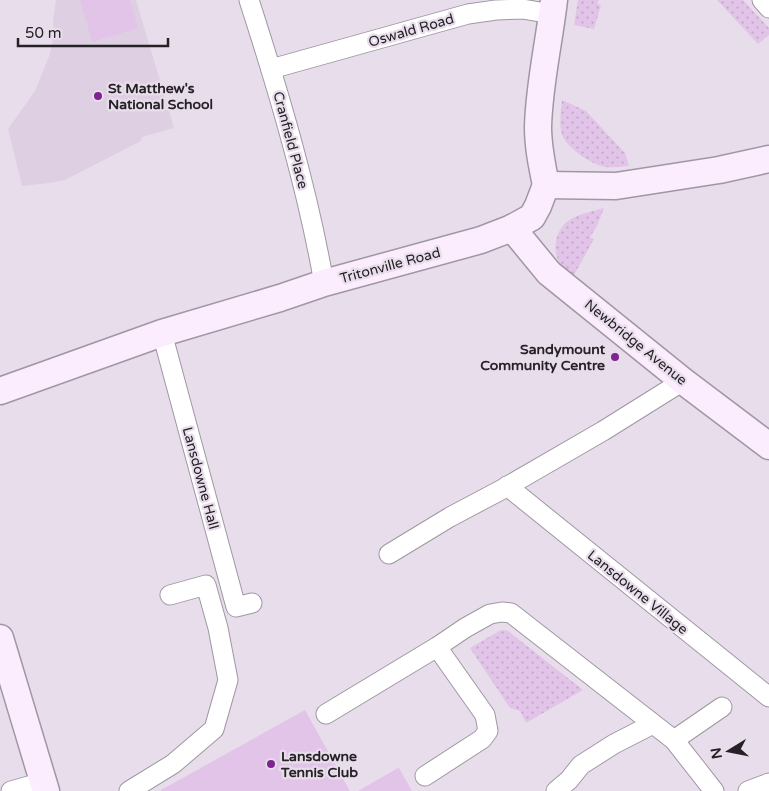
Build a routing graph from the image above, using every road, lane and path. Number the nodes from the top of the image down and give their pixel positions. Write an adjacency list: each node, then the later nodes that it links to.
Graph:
1 (249, 0): 5 (street, Cranfield Place)
2 (762, 0): 4 (street)
3 (553, 7): 5 (street, Oswald Road); 7 (street)
4 (769, 8)
5 (271, 69): 9 (street, Cranfield Place)
6 (769, 159): 7 (street)
7 (546, 185): 8 (street, Tritonville Road)
8 (512, 228): 9 (street, Tritonville Road); 11 (street, Newbridge Avenue)
9 (324, 283): 10 (street, Tritonville Road)
10 (162, 334): 12 (street, Tritonville Road); 18 (street, Lansdowne Hall)
11 (683, 380): 13 (street, Newbridge Avenue); 14 (street)
12 (0, 391)
13 (769, 446)
14 (507, 486): 15 (street); 22 (street, Lansdowne Village)
15 (389, 554)
16 (170, 595): 31 (street)
17 (488, 597): 19 (street)
18 (252, 603)
19 (502, 612): 21 (street); 25 (street)
20 (0, 638): 29 (street)
21 (437, 646): 24 (street); 27 (street)
22 (769, 698)
23 (722, 707): 26 (street)
24 (326, 714)
25 (653, 724): 26 (street); 32 (street)
26 (674, 740): 33 (street)
27 (425, 776)
28 (769, 783): 34 (street)
29 (44, 787): 30 (street)
30 (11, 791)
31 (129, 791)
32 (556, 791)
33 (714, 791)
34 (748, 791)

